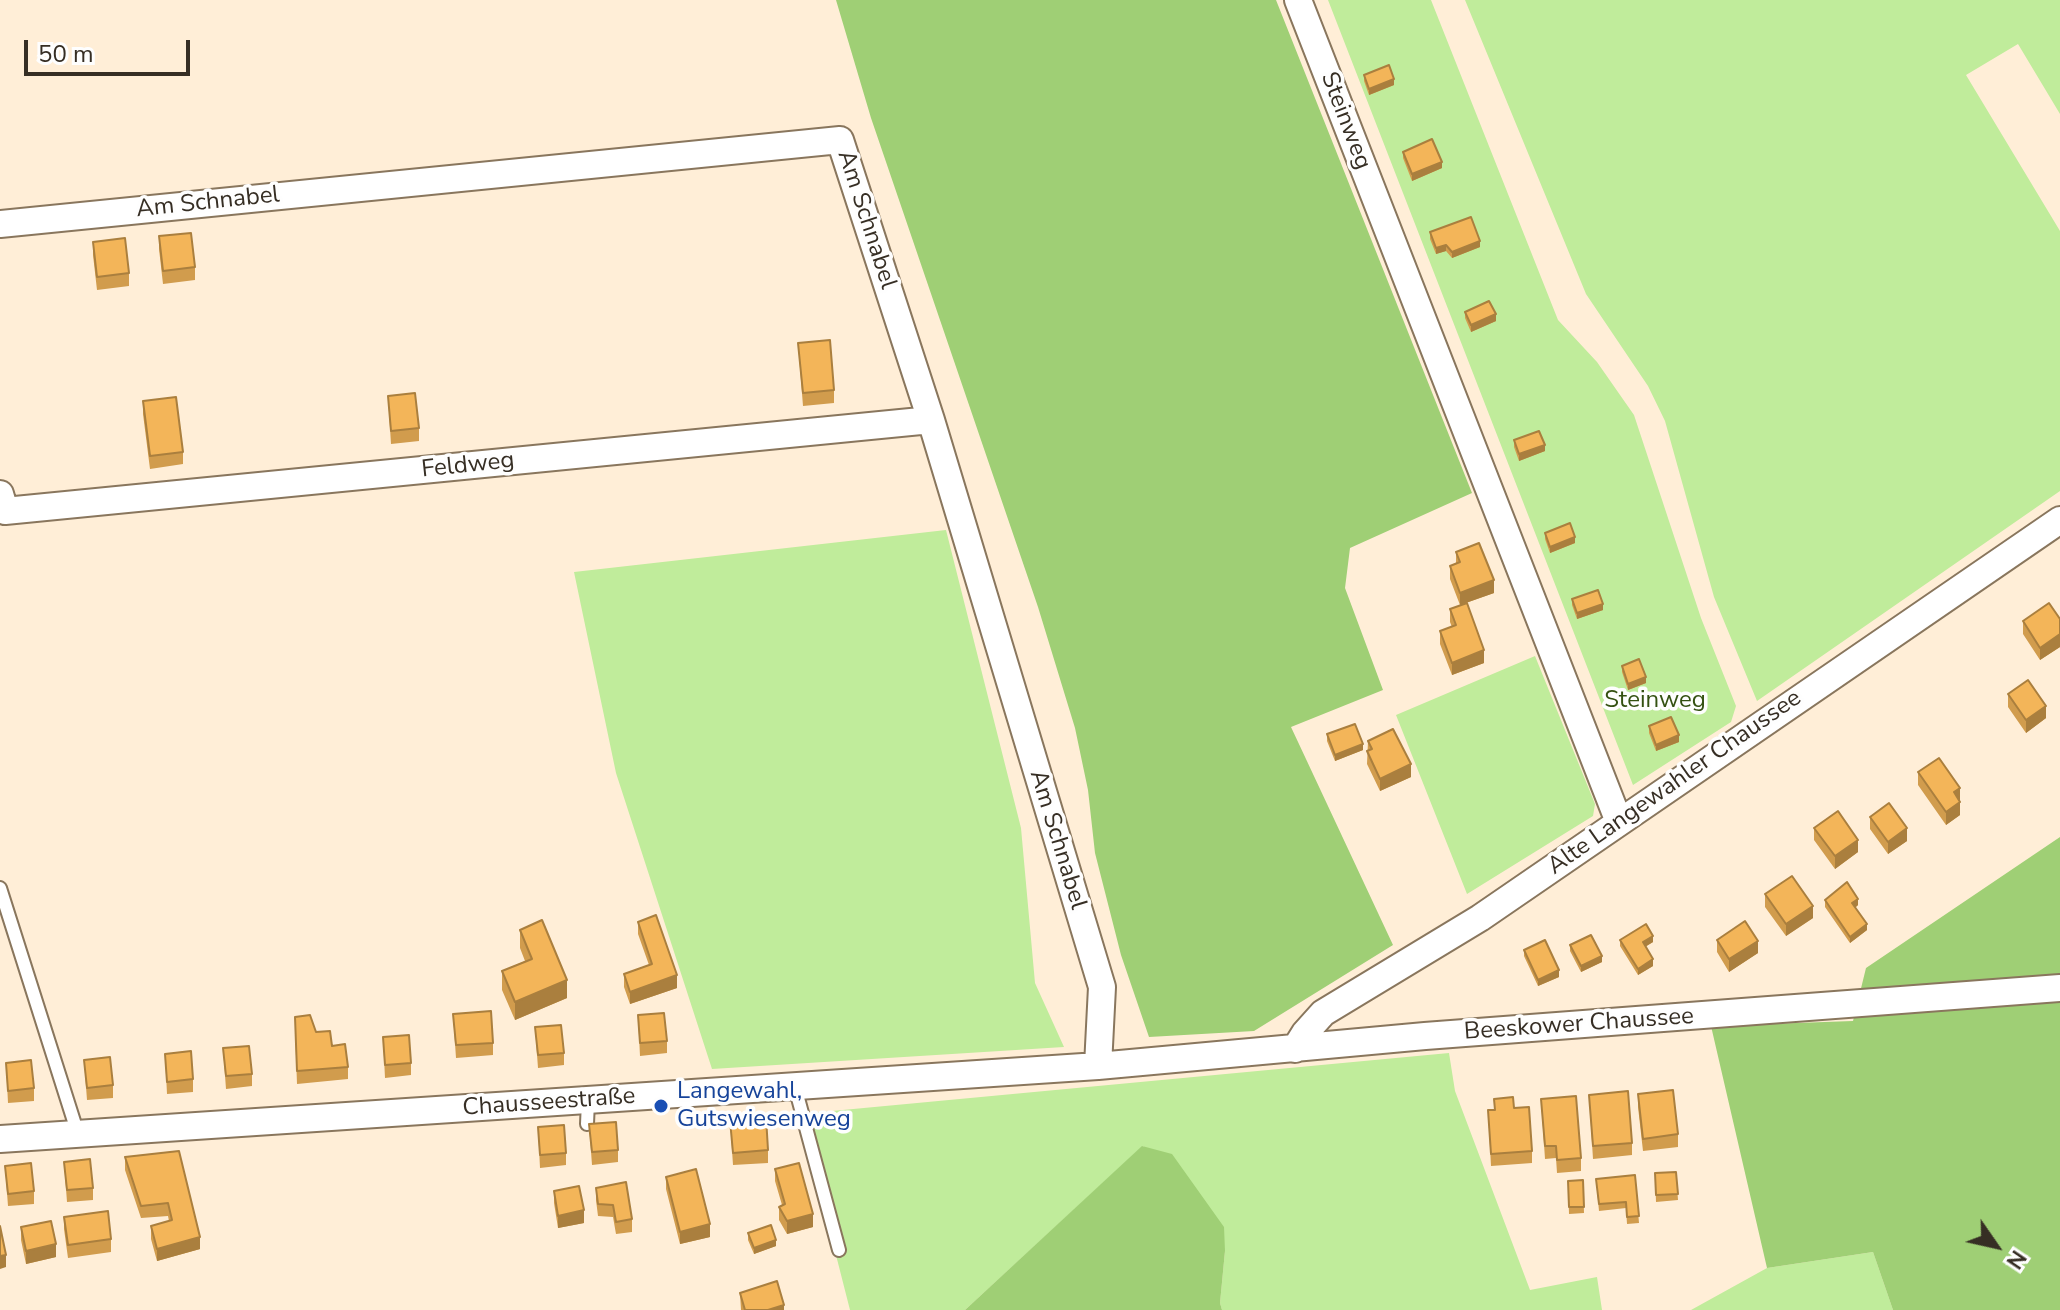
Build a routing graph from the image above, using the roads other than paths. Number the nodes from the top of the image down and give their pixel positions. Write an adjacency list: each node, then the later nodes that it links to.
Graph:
1 (1298, 0): 6 (street, Steinweg)
2 (0, 224): 3 (street, Am Schnabel)
3 (931, 420): 4 (street, Feldweg); 10 (street, Am Schnabel)
4 (2, 503)
5 (2060, 520): 6 (street, Alte Langewahler Chaussee)
6 (1619, 822): 9 (street, Alte Langewahler Chaussee)
7 (0, 888): 12 (lane)
8 (2060, 988): 9 (street, Beeskower Chaussee)
9 (1295, 1049): 10 (street, Beeskower Chaussee)
10 (1098, 1066): 11 (street, Chausseestraße)
11 (795, 1087): 12 (street, Chausseestraße); 14 (lane)
12 (78, 1134): 13 (street, Chausseestraße)
13 (0, 1139)
14 (839, 1250)

